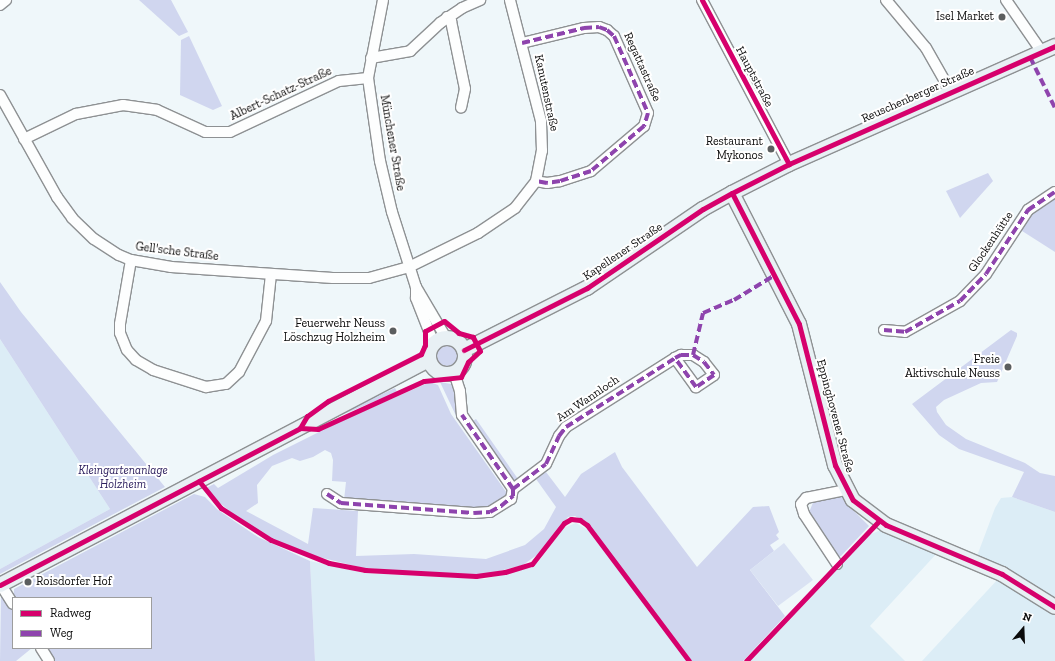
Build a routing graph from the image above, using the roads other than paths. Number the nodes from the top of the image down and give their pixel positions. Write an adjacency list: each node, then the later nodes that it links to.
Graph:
1 (6, 0): 8 (street)
2 (383, 0): 13 (street, Münchener Straße)
3 (480, 0): 9 (street)
4 (510, 0): 10 (street, Kanutenstraße)
5 (702, 0): 19 (street, Hauptstraße)
6 (886, 0): 15 (street)
7 (1006, 0): 12 (street)
8 (0, 5)
9 (448, 17): 13 (street); 17 (street)
10 (522, 43): 20 (street, Kanutenstraße); 20 (street, Regattastraße)
11 (1055, 46): 12 (main road, Reuschenberger Straße)
12 (1042, 52): 15 (main road, Reuschenberger Straße)
13 (371, 58): 14 (street, Münchener Straße)
14 (368, 78): 18 (street, Albert-Schatz-Straße); 24 (street, Münchener Straße)
15 (952, 92): 19 (main road, Reuschenberger Straße)
16 (0, 95): 18 (street, Gell'sche Straße)
17 (461, 108)
18 (24, 139): 23 (street, Gell'sche Straße)
19 (789, 164): 22 (main road, Kapellener Straße)
20 (536, 181): 24 (street, Kanutenstraße)
21 (1055, 192): 26 (street, Glockenhütte)
22 (732, 193): 28 (main road, Kapellener Straße); 33 (main road, Eppinghovener Straße)
23 (132, 260): 25 (street, Gell'sche Straße); 25 (street)
24 (409, 267): 25 (street, Gell'sche Straße); 27 (street, Münchener Straße)
25 (271, 274)
26 (884, 330)
27 (440, 341): 28 (main road); 30 (main road)
28 (464, 350): 31 (main road)
29 (675, 358): 32 (street, Am Wannloch)
30 (432, 364): 31 (main road); 36 (main road)
31 (454, 373): 32 (street)
32 (513, 489): 34 (street, Am Wannloch)
33 (846, 490): 35 (street); 38 (main road, Eppinghovener Straße)
34 (327, 494)
35 (837, 564)
36 (1, 585): 37 (street)
37 (12, 602)
38 (1055, 607)
39 (42, 649): 40 (street)
40 (49, 661)

